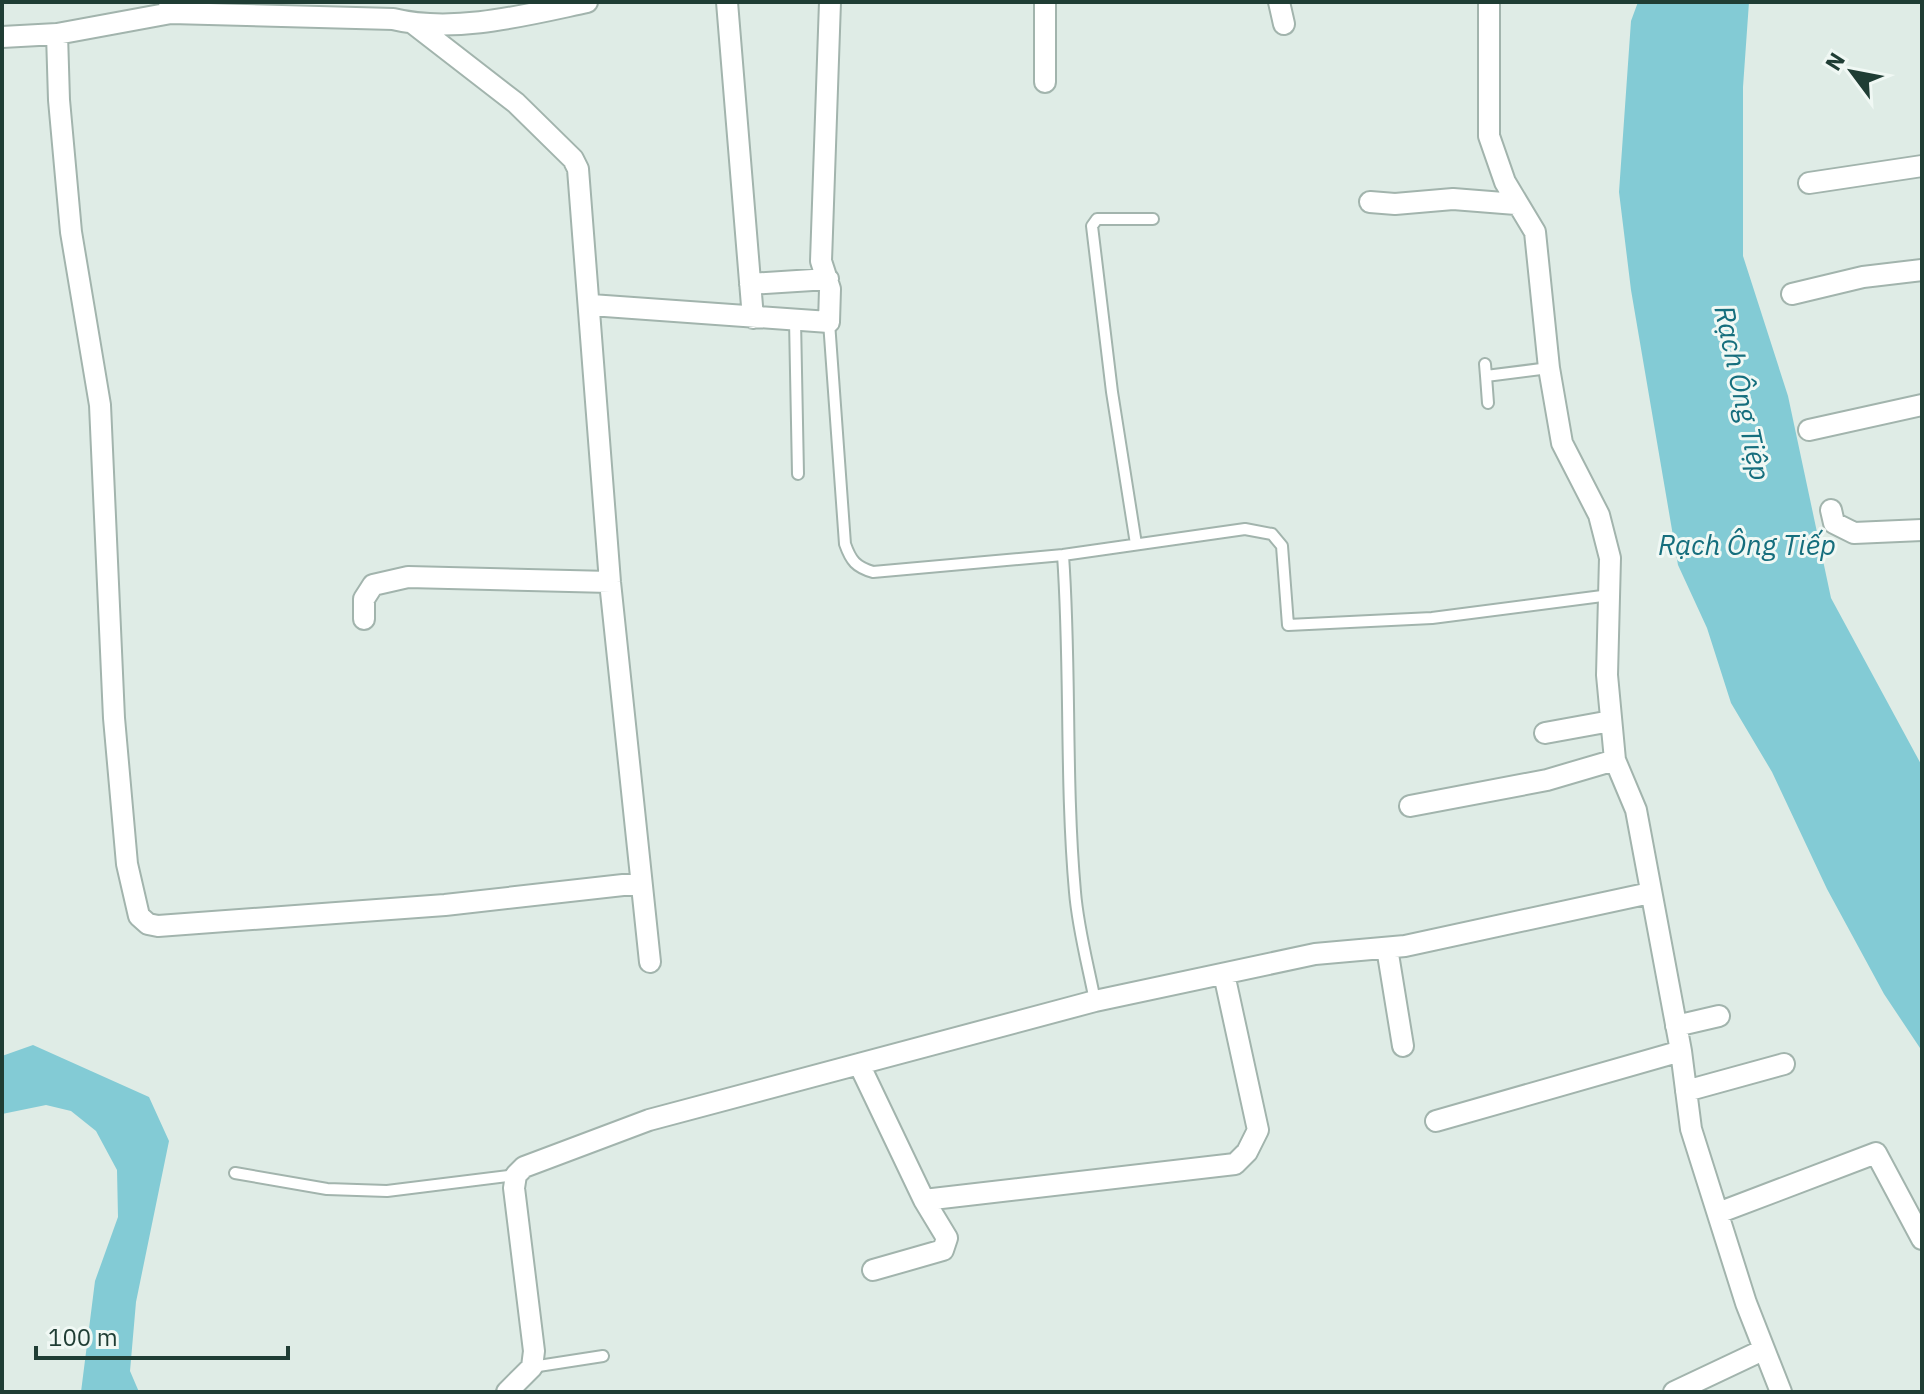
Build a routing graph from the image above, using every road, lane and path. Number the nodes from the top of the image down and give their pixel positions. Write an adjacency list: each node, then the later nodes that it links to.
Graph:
1 (587, 2): 8 (street)
2 (727, 2): 19 (street)
3 (830, 2): 20 (street)
4 (1045, 2): 12 (street)
5 (1279, 2): 9 (street)
6 (1489, 2): 16 (street)
7 (170, 8): 8 (street); 10 (street)
8 (414, 24): 22 (street)
9 (1284, 24)
10 (57, 34): 11 (street); 44 (street)
11 (2, 37)
12 (1045, 82)
13 (1922, 166): 14 (street)
14 (1809, 183)
15 (1370, 202): 16 (street)
16 (1516, 204): 27 (street)
17 (1153, 219): 35 (lane)
18 (1922, 270): 21 (street)
19 (750, 284): 20 (street); 23 (street)
20 (829, 284): 25 (street)
21 (1792, 294)
22 (591, 305): 23 (street); 37 (street)
23 (753, 318): 24 (street)
24 (795, 320): 25 (street); 32 (lane)
25 (829, 322): 36 (lane)
26 (1485, 364): 28 (lane)
27 (1549, 368): 28 (lane); 38 (street)
28 (1486, 376): 29 (lane)
29 (1488, 403)
30 (1922, 405): 31 (street)
31 (1809, 430)
32 (798, 474)
33 (1831, 510): 34 (street)
34 (1922, 530)
35 (1136, 544): 36 (lane); 38 (lane)
36 (1063, 555): 49 (lane)
37 (610, 582): 39 (street); 44 (street)
38 (1610, 595): 40 (street)
39 (364, 619)
40 (1611, 721): 41 (street); 42 (street)
41 (1545, 733)
42 (1615, 760): 43 (street); 45 (street)
43 (1410, 806)
44 (641, 883): 47 (street)
45 (1650, 893): 46 (street); 51 (street)
46 (1387, 948): 48 (street); 52 (street)
47 (650, 962)
48 (1224, 974): 49 (street); 60 (street)
49 (1095, 1001): 54 (street)
50 (1719, 1016): 51 (street)
51 (1676, 1026): 53 (street)
52 (1403, 1046)
53 (1681, 1051): 56 (street); 57 (street)
54 (859, 1064): 59 (street); 60 (street)
55 (1784, 1064): 56 (street)
56 (1686, 1091): 61 (street)
57 (1436, 1121)
58 (235, 1173): 59 (lane)
59 (516, 1175): 66 (street)
60 (924, 1200): 63 (street)
61 (1718, 1213): 62 (street); 64 (street)
62 (1922, 1239)
63 (873, 1270)
64 (1763, 1350): 68 (street); 69 (street)
65 (603, 1356): 66 (lane)
66 (532, 1367): 67 (street)
67 (507, 1392)
68 (1674, 1392)
69 (1781, 1392)

